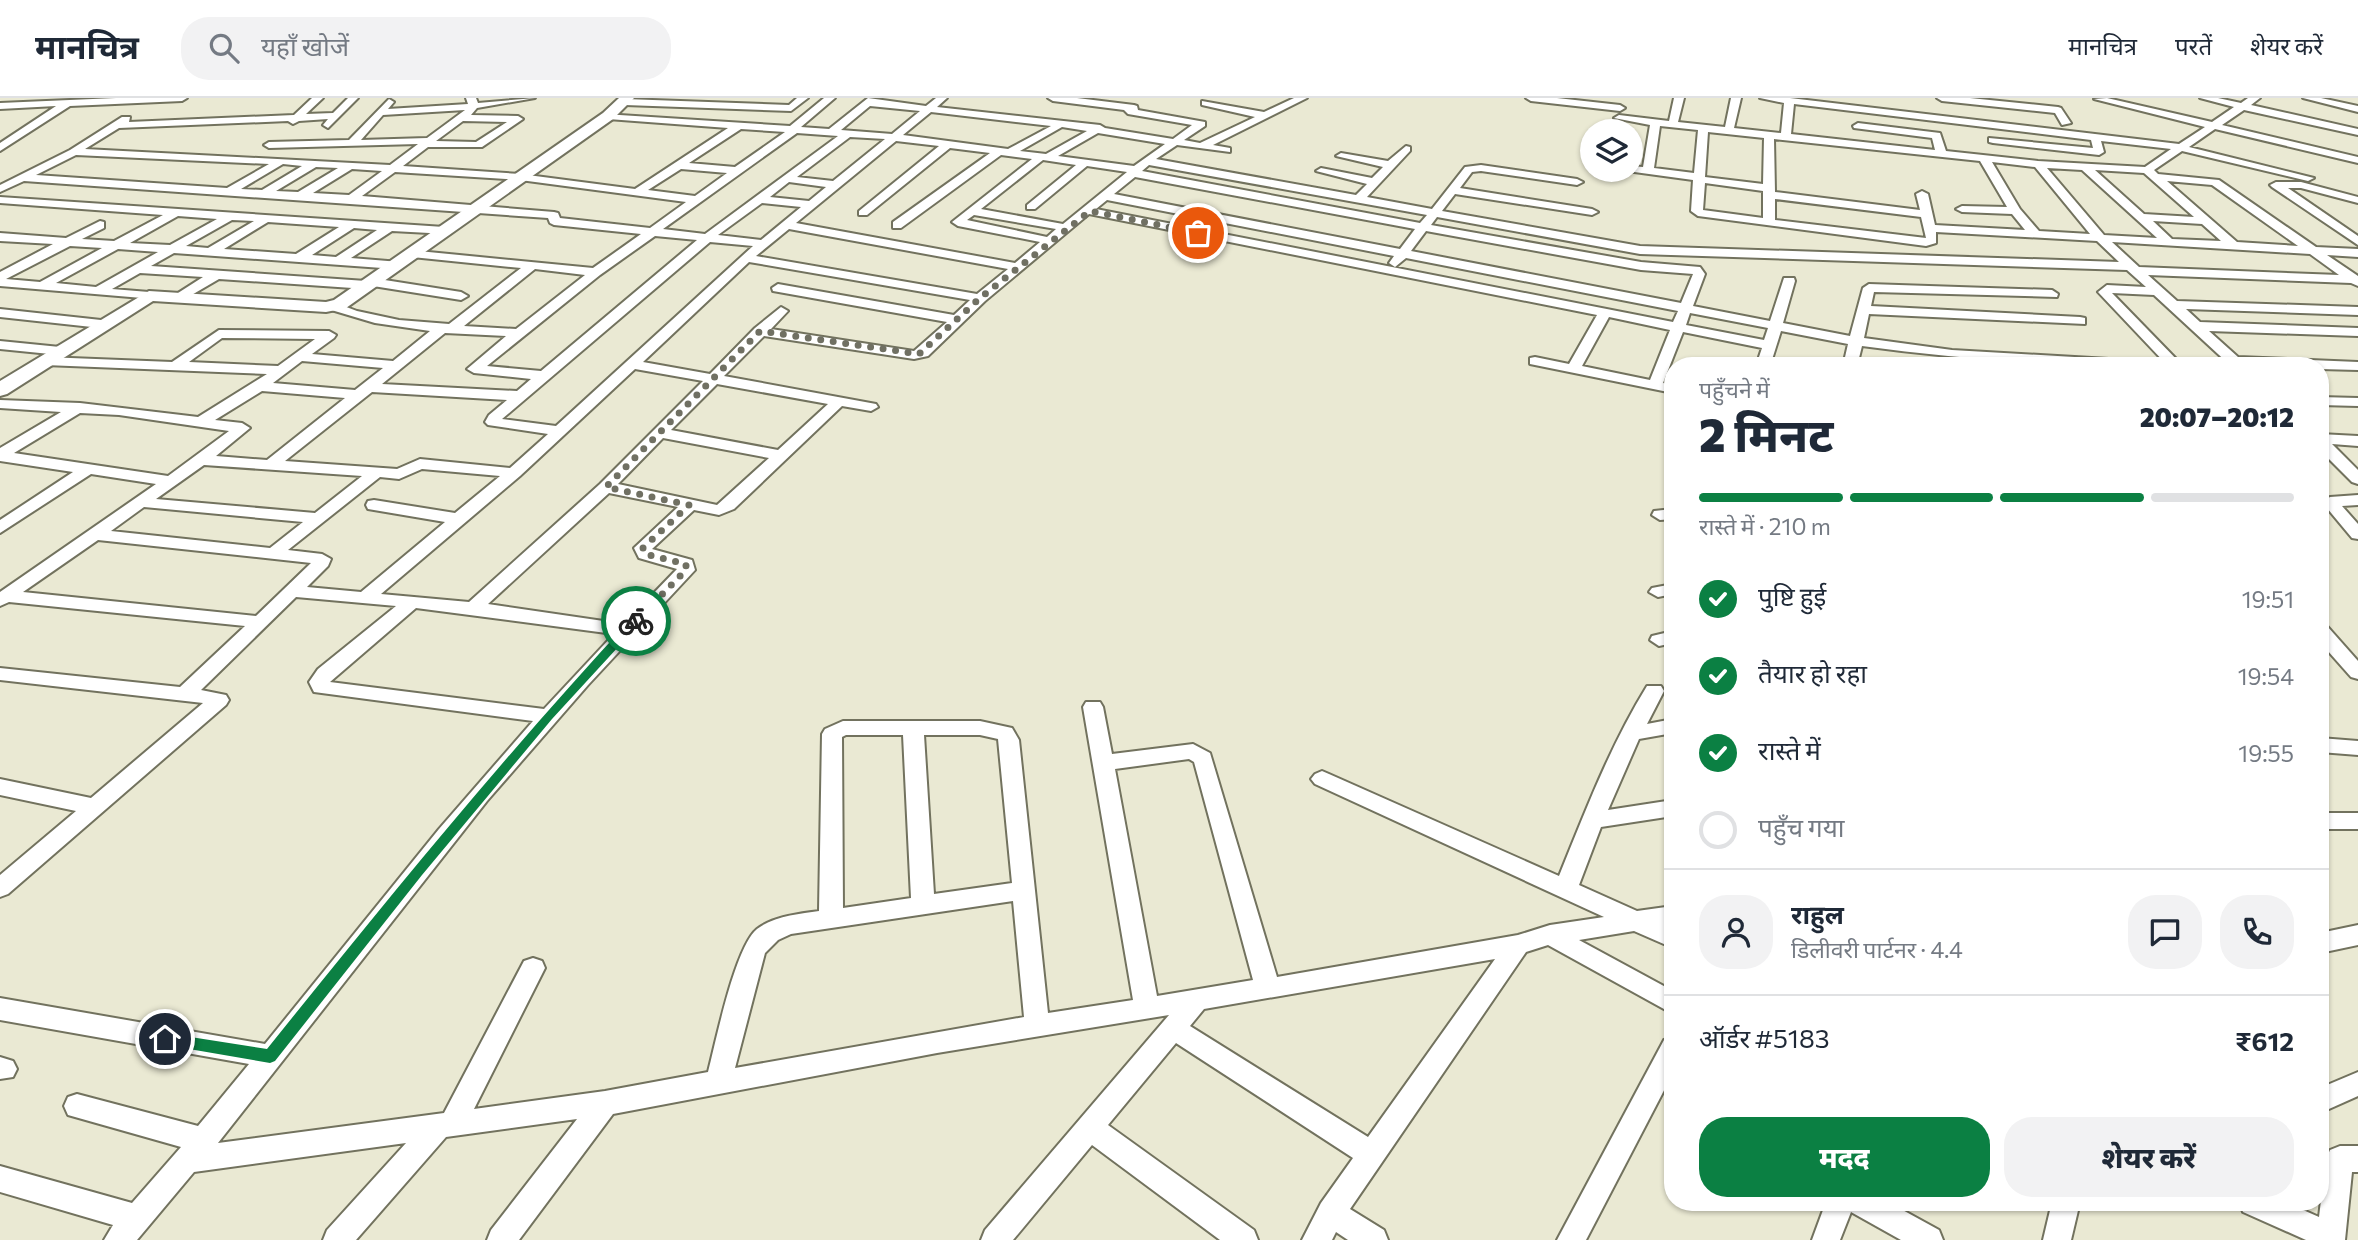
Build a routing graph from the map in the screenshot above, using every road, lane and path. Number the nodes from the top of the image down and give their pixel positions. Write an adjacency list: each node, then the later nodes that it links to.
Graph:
1 (21, 98): 33 (street)
2 (181, 98): 22 (street)
3 (318, 98): 46 (street)
4 (353, 98): 43 (street)
5 (392, 98): 41 (street)
6 (530, 98): 31 (street)
7 (743, 98): 34 (street)
8 (803, 98): 34 (street)
9 (830, 98): 61 (street)
10 (942, 98): 37 (street)
11 (1053, 98): 65 (street)
12 (1273, 98): 28 (street)
13 (1302, 98): 28 (street)
14 (1531, 98): 38 (street)
15 (1679, 98): 52 (street)
16 (1736, 98): 62 (street)
17 (1765, 98): 27 (street)
18 (1942, 98): 32 (street); 40 (street)
19 (2205, 98): 36 (street)
20 (2255, 98): 36 (street)
21 (2308, 98): 39 (street)
22 (156, 99): 24 (street); 54 (street)
23 (2100, 99): 35 (street); 55 (street)
24 (112, 100): 29 (street)
25 (626, 100): 34 (street); 44 (street)
26 (871, 100): 37 (street); 63 (street)
27 (1789, 101): 53 (street); 68 (street)
28 (1291, 102): 42 (street)
29 (67, 103): 33 (street); 81 (street)
30 (1205, 103): 42 (street)
31 (473, 104): 41 (street); 47 (street)
32 (2000, 104): 45 (street); 49 (street)
33 (6, 106)
34 (732, 106): 50 (street)
35 (2086, 106)
36 (2242, 106): 55 (street); 71 (street)
37 (929, 108): 51 (street); 70 (street)
38 (1621, 108): 48 (street)
39 (2358, 109)
40 (1944, 111)
41 (381, 112): 74 (street)
42 (1262, 115): 79 (street)
43 (337, 116): 46 (street); 76 (street)
44 (608, 116): 50 (street); 111 (street)
45 (2001, 117)
46 (297, 118): 54 (street); 58 (street)
47 (462, 118): 75 (street); 75 (street)
48 (1656, 122): 52 (street); 109 (street)
49 (2066, 123)
50 (709, 124): 56 (street)
51 (1060, 124): 60 (street); 83 (street)
52 (1673, 124): 59 (street)
53 (1990, 124): 69 (street); 72 (street)
54 (118, 125): 85 (street)
55 (2211, 125): 71 (street); 80 (street)
56 (738, 126): 61 (street); 101 (street)
57 (1858, 126): 86 (street)
58 (287, 127)
59 (1703, 128): 62 (street); 112 (street)
60 (1098, 129): 65 (street); 73 (street); 87 (street)
61 (794, 130): 63 (street); 107 (street)
62 (1729, 130): 66 (street)
63 (831, 133): 64 (street)
64 (847, 134): 70 (street); 113 (street)
65 (1185, 134): 73 (street)
66 (1769, 135): 68 (street); 127 (street)
67 (278, 136): 78 (street)
68 (1786, 136): 86 (street)
69 (2095, 136): 72 (street); 80 (street)
70 (893, 137): 77 (street); 120 (street)
71 (2349, 139): 94 (street); 96 (street)
72 (1993, 140): 93 (street)
73 (1173, 141): 79 (street); 105 (street)
74 (352, 143): 75 (street); 76 (street)
75 (429, 143): 104 (street)
76 (310, 144): 78 (street)
77 (950, 144): 83 (street); 121 (street)
78 (269, 145): 92 (street)
79 (1202, 146): 84 (street)
80 (2178, 147): 110 (street); 118 (street)
81 (0, 148)
82 (1406, 149): 102 (street)
83 (1007, 150): 87 (street); 130 (street)
84 (1226, 150)
85 (75, 152): 89 (street); 114 (street)
86 (1941, 153): 90 (street)
87 (1045, 156): 97 (street); 146 (street)
88 (1341, 156): 102 (street)
89 (202, 158): 91 (street); 119 (street)
90 (1984, 158): 93 (street); 148 (street)
91 (235, 159): 92 (street); 123 (street)
92 (250, 159): 95 (street)
93 (1998, 159): 99 (street)
94 (2358, 160)
95 (281, 161): 98 (street); 126 (street)
96 (2320, 161)
97 (1086, 162): 105 (street); 143 (street)
98 (314, 163): 100 (street); 128 (street)
99 (2038, 164): 103 (street); 173 (street)
100 (351, 165): 104 (street); 132 (street)
101 (678, 165): 107 (street); 129 (street)
102 (1391, 165): 116 (street)
103 (2085, 167): 110 (street); 155 (street)
104 (394, 168): 111 (street); 136 (street)
105 (1139, 168): 133 (street); 138 (street); 165 (street)
106 (1643, 170): 109 (street)
107 (738, 171): 137 (street)
108 (1321, 171): 116 (street)
109 (1648, 171): 112 (street)
110 (2150, 173): 157 (street); 183 (street)
111 (520, 177): 129 (street); 144 (street)
112 (1698, 178): 127 (street); 158 (street)
113 (788, 180): 120 (street); 134 (street)
114 (18, 181): 115 (street); 119 (street); 124 (street)
115 (0, 182)
116 (1374, 182): 138 (street)
117 (1577, 182): 125 (street)
118 (2304, 182): 122 (street); 139 (street); 175 (street)
119 (143, 185): 123 (street); 142 (street)
120 (837, 185): 141 (street)
121 (897, 187): 130 (street); 151 (street)
122 (2358, 187)
123 (181, 188): 126 (street)
124 (0, 189)
125 (1454, 190): 150 (street); 152 (street)
126 (224, 191): 128 (street); 149 (street)
127 (1770, 191): 153 (street); 158 (street)
128 (265, 193): 132 (street)
129 (636, 193): 137 (street)
130 (938, 193): 162 (street)
131 (1922, 194): 153 (street)
132 (303, 196): 136 (street); 156 (street)
133 (1106, 196): 147 (street); 187 (street)
134 (761, 199): 141 (street); 172 (street)
135 (0, 200): 142 (street)
136 (351, 200): 140 (street)
137 (696, 200): 168 (street)
138 (1358, 200): 152 (street)
139 (2358, 200)
140 (387, 202): 144 (street); 159 (street)
141 (813, 205): 161 (street)
142 (94, 206): 149 (street)
143 (1031, 206)
144 (476, 209): 167 (street); 168 (street)
145 (1962, 209): 148 (street)
146 (972, 211): 164 (street); 174 (street)
147 (1090, 211): 164 (street); 200 (street)
148 (2015, 211): 169 (street)
149 (177, 212): 154 (street); 179 (street)
150 (1592, 212)
151 (863, 213)
152 (1436, 214): 165 (street); 199 (street)
153 (1925, 214): 166 (street)
154 (230, 216): 156 (street); 182 (street)
155 (2141, 217): 157 (street); 177 (street)
156 (268, 218): 159 (street); 184 (street)
157 (2204, 221): 181 (street)
158 (1769, 223): 166 (street)
159 (353, 224): 163 (street); 189 (street)
160 (100, 225): 176 (street)
161 (787, 225): 178 (street); 196 (street)
162 (897, 225)
163 (390, 227): 167 (street); 192 (street)
164 (1068, 228): 174 (street)
165 (1424, 228): 187 (street); 217 (street)
166 (1929, 228): 169 (street)
167 (444, 231): 185 (street)
168 (653, 233): 172 (street); 201 (street)
169 (2037, 236): 173 (street)
170 (0, 237): 171 (street)
171 (16, 238): 176 (street); 180 (street)
172 (707, 238): 178 (street); 257 (street)
173 (2102, 240): 177 (street); 199 (street)
174 (1051, 241): 196 (street)
175 (2358, 241)
176 (69, 242): 179 (street); 193 (street)
177 (2170, 243): 181 (street)
178 (763, 244): 190 (street)
179 (118, 245): 182 (street); 207 (street)
180 (0, 246)
181 (2235, 247): 183 (street)
182 (171, 249): 184 (street); 198 (street)
183 (2312, 251): 186 (street); 204 (street)
184 (210, 252): 188 (street)
185 (412, 253): 194 (street); 195 (street)
186 (2358, 253)
187 (1403, 254): 200 (street); 217 (street)
188 (250, 255): 189 (street); 202 (street)
189 (299, 258): 192 (street)
190 (746, 258): 197 (street); 250 (street)
191 (0, 260): 193 (street)
192 (338, 261): 194 (street)
193 (29, 262): 203 (street)
194 (397, 265): 206 (street)
195 (533, 265): 201 (street); 230 (street)
196 (1018, 267): 215 (street)
197 (802, 268): 215 (street); 224 (street)
198 (136, 269): 202 (street); 208 (street)
199 (2132, 269): 204 (street); 209 (street)
200 (1388, 271): 223 (street)
201 (596, 272): 234 (street)
202 (216, 275): 206 (street); 213 (street)
203 (0, 280): 207 (street)
204 (2356, 280)
205 (1789, 281): 227 (street)
206 (369, 284): 214 (street); 218 (street)
207 (37, 286): 208 (street); 211 (street)
208 (99, 291): 212 (street)
209 (2158, 291): 216 (street); 246 (street)
210 (2052, 294): 219 (street)
211 (11, 296)
212 (149, 296): 213 (street); 226 (street)
213 (183, 296): 218 (street)
214 (461, 296)
215 (980, 298): 224 (street)
216 (2174, 305): 221 (street); 228 (street)
217 (1685, 307): 227 (street); 229 (street)
218 (339, 309): 230 (street); 233 (street)
219 (1862, 310): 225 (street); 235 (street)
220 (781, 311): 231 (street)
221 (2358, 312)
222 (0, 313): 226 (street)
223 (1605, 313): 229 (street); 255 (street)
224 (958, 320): 231 (street)
225 (2080, 321)
226 (101, 324): 239 (street)
227 (1775, 326): 235 (street); 237 (street)
228 (2197, 326): 232 (street); 247 (street)
229 (1678, 327): 237 (street); 241 (street)
230 (448, 328): 234 (street); 251 (street)
231 (760, 331): 258 (street)
232 (2358, 332)
233 (318, 333): 240 (street); 252 (street)
234 (517, 333): 257 (street)
235 (1854, 341): 238 (street); 243 (street)
236 (0, 345): 239 (street)
237 (1769, 345): 242 (street)
238 (1902, 348): 244 (street); 245 (street)
239 (52, 356): 252 (street); 262 (street)
240 (300, 357): 251 (street); 256 (street)
241 (1666, 357)
242 (1766, 357)
243 (1851, 357)
244 (1907, 357)
245 (2006, 357)
246 (2167, 357)
247 (2230, 357)
248 (1535, 361): 255 (street)
249 (1664, 361): 259 (street)
250 (632, 364): 258 (street); 272 (street)
251 (395, 365): 263 (street)
252 (175, 366): 256 (street)
253 (2329, 366): 254 (street)
254 (2358, 366)
255 (1573, 369): 259 (street)
256 (282, 370): 260 (street)
257 (544, 376): 264 (street)
258 (714, 377): 265 (street); 273 (street)
259 (1654, 385): 261 (street)
260 (259, 386): 263 (street); 271 (street)
261 (1664, 387)
262 (0, 390)
263 (362, 391): 264 (street); 280 (street)
264 (521, 396): 272 (street)
265 (840, 400): 270 (street); 277 (street)
266 (2329, 401): 267 (street)
267 (2358, 402)
268 (0, 404): 269 (street)
269 (80, 407): 271 (street); 278 (street)
270 (871, 407)
271 (201, 422): 279 (street)
272 (560, 432): 283 (street)
273 (661, 433): 277 (street); 286 (street)
274 (2358, 441): 275 (street)
275 (2329, 445)
276 (2329, 452): 284 (street)
277 (781, 455): 291 (street)
278 (0, 456): 281 (street)
279 (201, 460): 280 (street); 285 (street)
280 (274, 463): 282 (street)
281 (85, 471): 285 (street); 295 (street)
282 (377, 472): 283 (street); 293 (street)
283 (514, 473): 294 (street)
284 (2358, 479)
285 (169, 481): 289 (street)
286 (606, 487): 291 (street); 303 (street)
287 (2358, 500): 288 (street)
288 (2329, 501)
289 (140, 502): 293 (street); 296 (street)
290 (374, 505): 294 (street)
291 (689, 505): 305 (street)
292 (2329, 505): 297 (street)
293 (316, 518): 298 (street)
294 (458, 519): 300 (street)
295 (0, 528)
296 (94, 534): 298 (street); 301 (street)
297 (2358, 534)
298 (274, 553): 299 (street)
299 (294, 591): 300 (street); 304 (street)
300 (368, 596): 302 (street)
301 (3, 598): 304 (street)
302 (412, 602): 303 (street); 314 (street)
303 (473, 608): 305 (street)
304 (261, 622): 312 (street)
305 (627, 630): 314 (street)
306 (2329, 640): 308 (street)
307 (2329, 654): 308 (street)
308 (2342, 655): 309 (street)
309 (2358, 673)
310 (0, 674): 312 (street)
311 (1654, 691): 317 (street)
312 (185, 694): 323 (street)
313 (1093, 707): 320 (street)
314 (548, 716): 348 (street)
315 (913, 728): 330 (street); 331 (street); 333 (street)
316 (1664, 728): 317 (street)
317 (1630, 734): 325 (street)
318 (2329, 742): 319 (street)
319 (2358, 748)
320 (1104, 763): 341 (street); 344 (street)
321 (1322, 779): 329 (street)
322 (0, 787): 323 (street)
323 (97, 807): 328 (street)
324 (1664, 809): 325 (street)
325 (1591, 821): 329 (street)
326 (2329, 821): 327 (street)
327 (2358, 821)
328 (0, 888)
329 (1566, 888): 334 (street)
330 (1024, 890): 331 (street); 346 (street)
331 (923, 905): 333 (street)
332 (1664, 916): 334 (street)
333 (831, 919): 350 (street)
334 (1637, 920): 335 (street); 336 (street)
335 (1664, 934)
336 (1550, 935): 339 (street); 342 (street)
337 (2358, 935): 338 (street)
338 (2329, 941)
339 (1518, 945): 341 (street); 358 (street)
340 (533, 968): 355 (street)
341 (1268, 989): 343 (street)
342 (1664, 998)
343 (1196, 1002): 344 (street); 347 (street)
344 (1147, 1007): 346 (street)
345 (0, 1009): 348 (street)
346 (1037, 1025): 350 (street)
347 (1173, 1028): 356 (street); 358 (street)
348 (270, 1056): 357 (street)
349 (1664, 1065): 376 (street)
350 (718, 1082): 353 (street)
351 (2358, 1084): 352 (street)
352 (2329, 1097)
353 (605, 1103): 355 (street); 371 (street)
354 (77, 1106): 357 (street)
355 (447, 1123): 357 (street); 370 (street)
356 (1090, 1127): 372 (street); 373 (street)
357 (195, 1150): 366 (street)
358 (1372, 1154): 365 (street)
359 (2358, 1159): 368 (street)
360 (0, 1179): 366 (street)
361 (1837, 1211): 377 (street)
362 (1876, 1211): 378 (street)
363 (2065, 1211): 367 (street)
364 (2272, 1211): 368 (street)
365 (1331, 1213): 374 (street); 375 (street)
366 (137, 1218): 369 (street)
367 (2060, 1239)
368 (2331, 1239)
369 (118, 1240)
370 (337, 1240)
371 (501, 1240)
372 (995, 1240)
373 (1244, 1240)
374 (1316, 1240)
375 (1374, 1240)
376 (1572, 1240)
377 (1826, 1240)
378 (1929, 1240)

